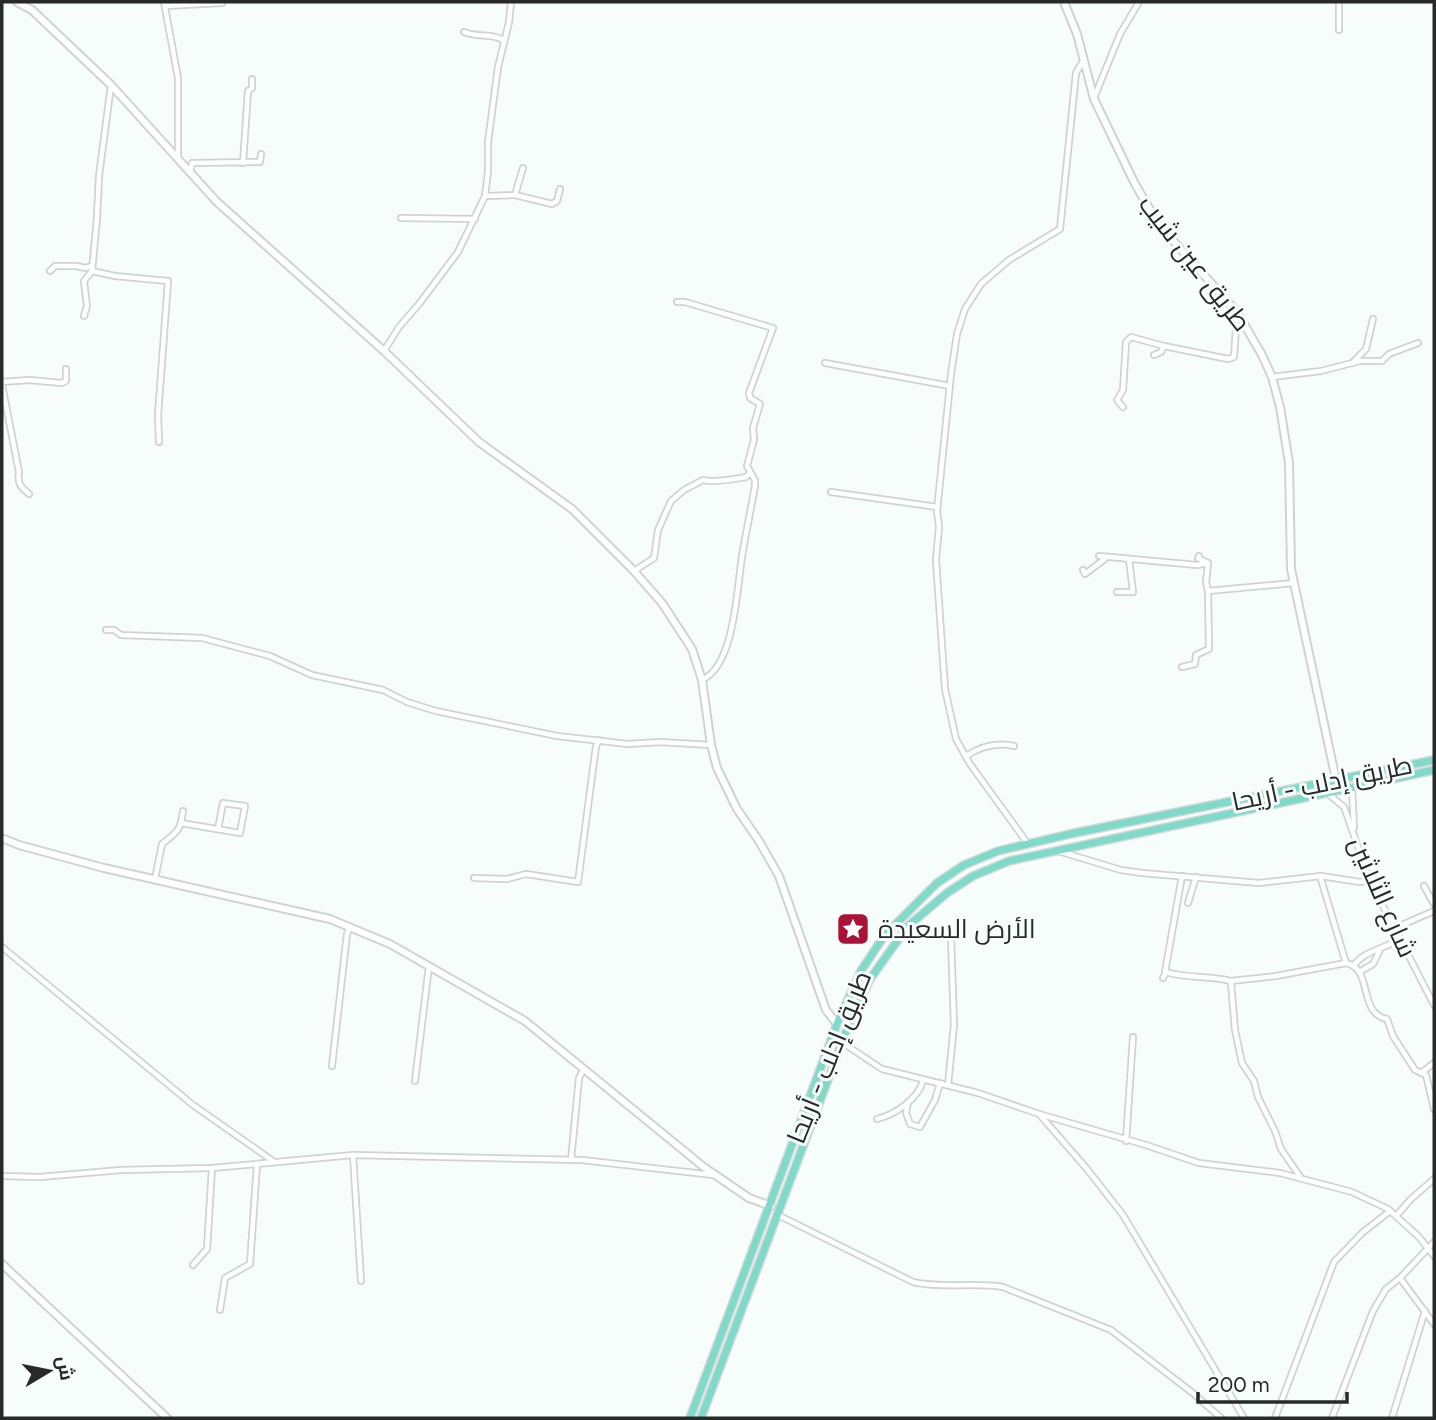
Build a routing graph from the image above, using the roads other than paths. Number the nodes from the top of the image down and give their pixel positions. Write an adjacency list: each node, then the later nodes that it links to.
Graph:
1 (17, 2): 13 (street)
2 (510, 2): 10 (street)
3 (1065, 2): 11 (street, طريق عين شيب)
4 (1139, 2): 14 (street)
5 (1339, 2): 8 (street)
6 (222, 3): 7 (street)
7 (164, 4): 16 (street)
8 (1339, 30)
9 (464, 32): 10 (street)
10 (503, 40): 22 (street)
11 (1084, 61): 14 (street, طريق عين شيب); 40 (street)
12 (252, 79): 17 (street)
13 (111, 85): 16 (street); 25 (street)
14 (1094, 99): 28 (street, طريق عين شيب)
15 (261, 154): 17 (street)
16 (178, 160): 19 (street)
17 (243, 163): 19 (street)
18 (523, 168): 21 (street)
19 (190, 174): 33 (street)
20 (560, 189): 21 (street)
21 (515, 195): 22 (street)
22 (485, 196): 24 (street)
23 (401, 218): 24 (street)
24 (474, 219): 33 (street)
25 (92, 268): 26 (street); 29 (street); 42 (street)
26 (50, 271)
27 (677, 302): 43 (street)
28 (1237, 312): 32 (street); 38 (street, طريق عين شيب)
29 (84, 316)
30 (1373, 319): 36 (street)
31 (1418, 343): 36 (street)
32 (1164, 346): 34 (street); 41 (street)
33 (384, 351): 53 (street)
34 (1154, 355)
35 (825, 363): 40 (street)
36 (1353, 363): 38 (street)
37 (65, 369): 39 (street)
38 (1272, 377): 54 (street, طريق عين شيب)
39 (2, 383): 45 (street)
40 (950, 386): 46 (street)
41 (1123, 407)
42 (159, 442)
43 (750, 473): 53 (street); 59 (street)
44 (831, 492): 46 (street)
45 (29, 494)
46 (937, 508): 63 (street)
47 (1099, 556): 49 (street)
48 (1199, 556): 51 (street)
49 (1106, 557): 50 (street); 52 (street)
50 (1129, 559): 51 (street); 56 (street)
51 (1208, 563): 55 (street)
52 (1083, 569)
53 (634, 571): 59 (street)
54 (1294, 583): 55 (street); 66 (street, طريق عين شيب)
55 (1208, 591): 58 (street)
56 (1117, 592)
57 (106, 630): 60 (street)
58 (1182, 667)
59 (702, 680): 61 (street)
60 (599, 740): 61 (street); 81 (street)
61 (711, 745): 102 (street)
62 (1014, 746): 63 (street)
63 (966, 756): 76 (street)
64 (1434, 760): 66 (main road, طريق إدلب - أريحا)
65 (1434, 770): 67 (main road, طريق إدلب - أريحا)
66 (1336, 780): 68 (main road, طريق إدلب - أريحا)
67 (1352, 788): 69 (main road, طريق إدلب - أريحا); 75 (street)
68 (1289, 790): 70 (main road); 76 (main road, طريق إدلب - أريحا)
69 (1326, 793): 70 (main road, طريق إدلب - أريحا); 75 (street, شارع الثلاثين)
70 (1291, 800): 77 (main road, طريق إدلب - أريحا)
71 (183, 811): 72 (street)
72 (181, 823): 73 (street); 82 (street)
73 (218, 829): 73 (street)
74 (2, 838): 82 (street)
75 (1356, 839): 83 (street, شارع الثلاثين)
76 (1029, 845): 102 (main road, طريق إدلب - أريحا)
77 (1056, 851): 78 (street); 104 (main road, طريق إدلب - أريحا)
78 (1182, 876): 80 (street); 98 (street)
79 (1320, 876): 80 (street); 83 (street); 94 (street)
80 (1196, 877): 85 (street)
81 (474, 878)
82 (155, 879): 88 (street)
83 (1371, 880): 89 (street, شارع الثلاثين)
84 (1424, 886): 86 (street)
85 (1188, 903)
86 (1434, 904)
87 (1434, 911): 89 (street)
88 (349, 927): 95 (street); 106 (street)
89 (1395, 928): 91 (street, شارع الثلاثين)
90 (951, 937): 112 (street)
91 (1400, 939): 93 (street); 101 (street, شارع الثلاثين)
92 (2, 947): 122 (street)
93 (1380, 950): 96 (street); 97 (street)
94 (1346, 963): 96 (street); 100 (street)
95 (429, 965): 107 (street); 109 (street)
96 (1354, 965): 97 (street)
97 (1361, 971): 108 (street)
98 (1165, 972): 99 (street); 100 (street)
99 (1163, 978)
100 (1231, 981): 127 (street)
101 (1434, 1006)
102 (837, 1024): 117 (main road, طريق إدلب - أريحا)
103 (1133, 1037): 119 (street)
104 (842, 1042): 110 (street); 118 (main road, طريق إدلب - أريحا)
105 (1434, 1063): 108 (street)
106 (332, 1066)
107 (583, 1070): 121 (street); 126 (street)
108 (1421, 1073): 114 (street)
109 (415, 1081)
110 (923, 1081): 111 (street); 113 (street)
111 (940, 1083): 112 (street); 113 (street)
112 (948, 1085): 115 (street)
113 (908, 1102): 116 (street)
114 (1434, 1109)
115 (1039, 1114): 119 (street); 147 (street)
116 (877, 1119)
117 (802, 1121): 118 (main road); 129 (main road, طريق إدلب - أريحا)
118 (811, 1125): 131 (main road, طريق إدلب - أريحا)
119 (1126, 1141): 127 (street)
120 (353, 1155): 121 (street); 122 (street); 139 (street)
121 (571, 1160): 126 (street)
122 (274, 1161): 123 (street)
123 (257, 1165): 124 (street); 140 (street)
124 (212, 1168): 125 (street); 137 (street)
125 (2, 1176)
126 (717, 1176): 129 (street)
127 (1301, 1179): 130 (street)
128 (1434, 1179): 132 (street)
129 (771, 1206): 144 (main road, طريق إدلب - أريحا)
130 (1390, 1211): 132 (street); 148 (street)
131 (777, 1214): 145 (main road, طريق إدلب - أريحا); 146 (street)
132 (1396, 1216): 134 (street)
133 (1434, 1242): 134 (street)
134 (1427, 1247): 135 (street); 138 (street)
135 (1434, 1256)
136 (2, 1264): 143 (street)
137 (194, 1265)
138 (1400, 1278): 141 (street); 149 (street)
139 (361, 1281)
140 (220, 1310)
141 (1425, 1311): 142 (street); 150 (street)
142 (1434, 1324)
143 (167, 1418)
144 (690, 1418)
145 (701, 1418)
146 (1221, 1418)
147 (1244, 1418)
148 (1275, 1418)
149 (1332, 1418)
150 (1392, 1418)

